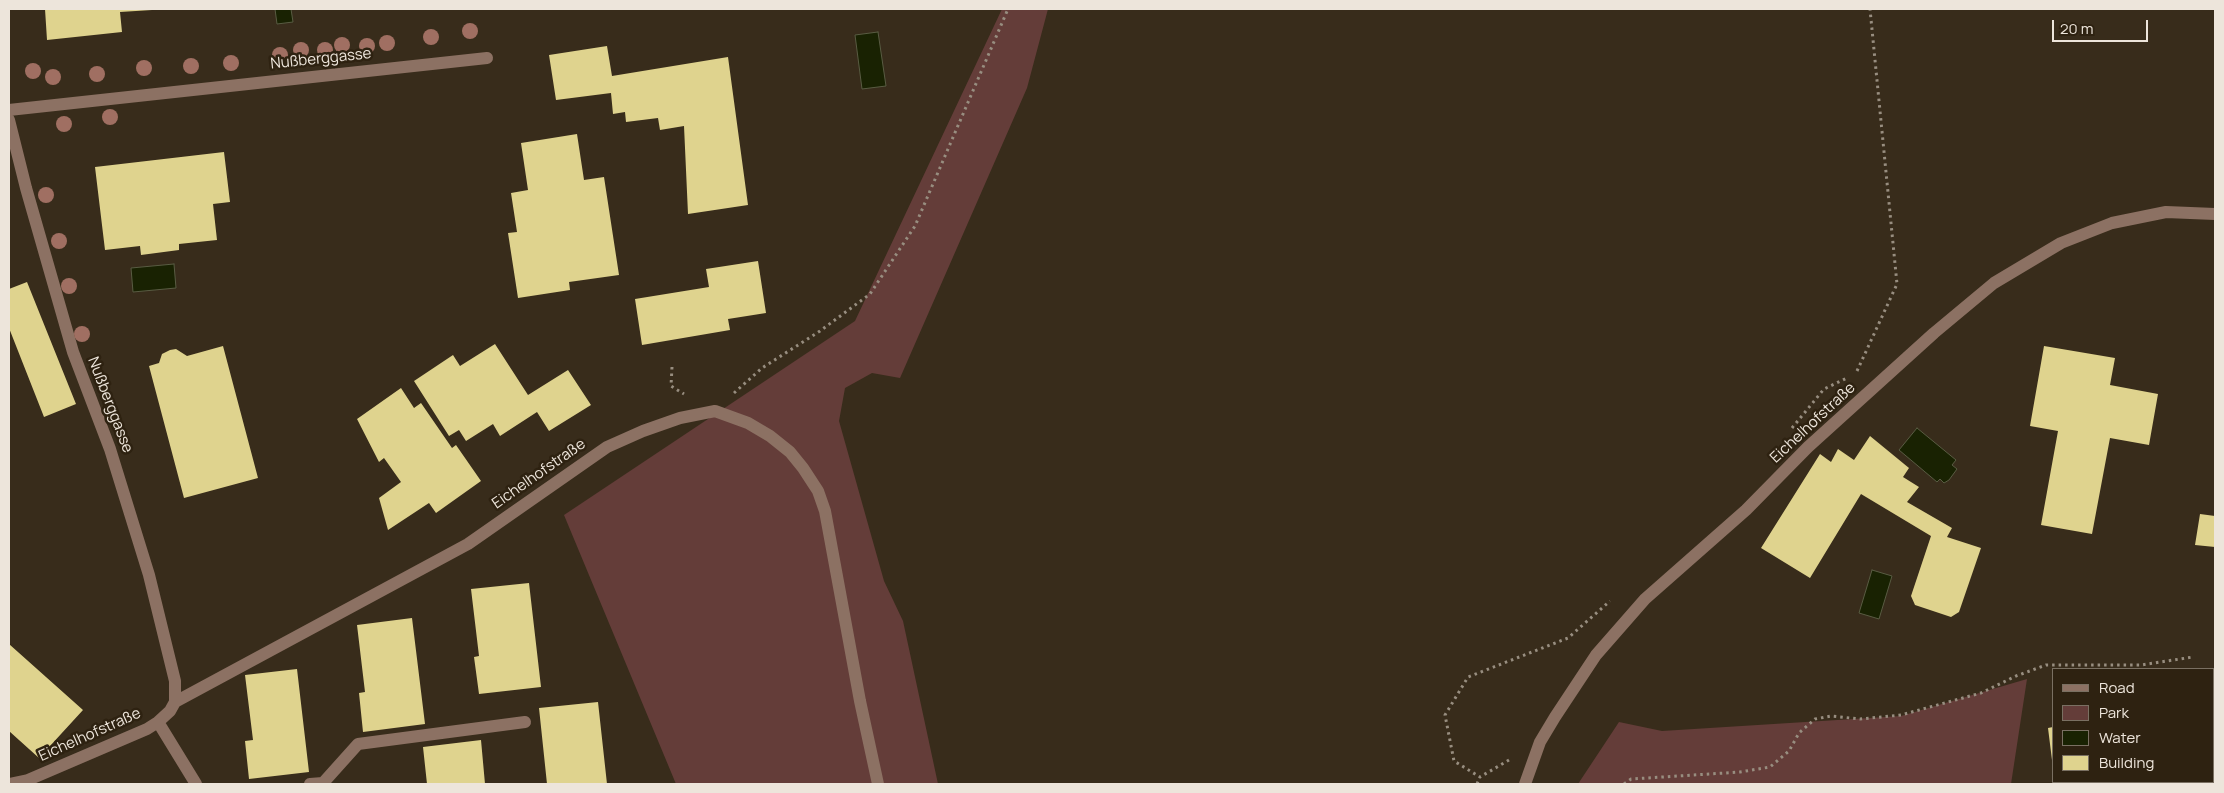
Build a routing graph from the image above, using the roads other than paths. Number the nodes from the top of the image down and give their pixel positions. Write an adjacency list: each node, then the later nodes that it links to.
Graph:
1 (487, 58): 2 (street, Nußberggasse)
2 (9, 110)
3 (9, 120): 5 (street, Nußberggasse)
4 (2215, 214): 12 (street, Eichelhofstraße)
5 (175, 702): 6 (street, Eichelhofstraße); 11 (street, Eichelhofstraße)
6 (158, 722): 8 (street, Eichelhofstraße); 9 (street)
7 (525, 722): 10 (street)
8 (9, 784)
9 (196, 784)
10 (310, 784)
11 (878, 784)
12 (1525, 784)

